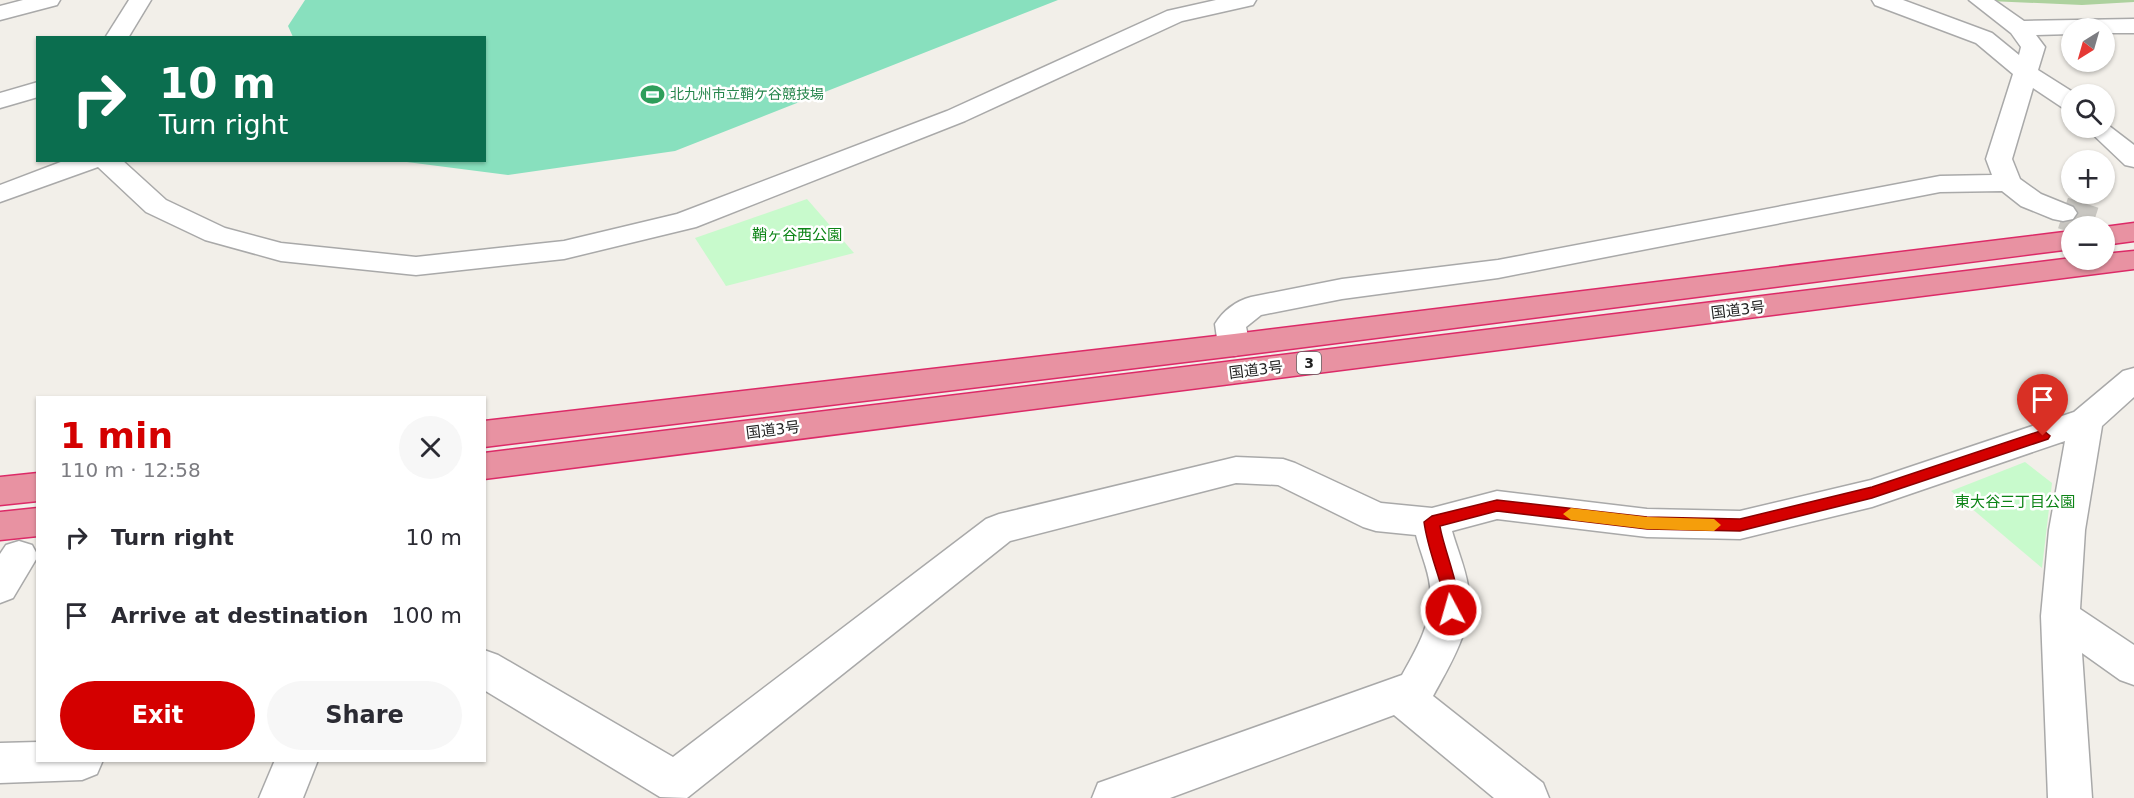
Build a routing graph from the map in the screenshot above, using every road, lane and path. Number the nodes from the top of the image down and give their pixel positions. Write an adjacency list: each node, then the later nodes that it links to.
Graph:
1 (49, 0): 6 (street)
2 (140, 0): 9 (street)
3 (1245, 0): 17 (street)
4 (1883, 0): 10 (street)
5 (1980, 0): 8 (street)
6 (0, 14)
7 (2134, 26): 8 (street)
8 (2019, 28): 10 (street)
9 (117, 36)
10 (2026, 73): 12 (street); 18 (street)
11 (36, 90): 13 (street)
12 (2061, 96)
13 (0, 101)
14 (2110, 138): 15 (street)
15 (2134, 159)
16 (87, 162): 19 (street)
17 (108, 162)
18 (2008, 183): 20 (street); 25 (street)
19 (0, 194)
20 (2061, 222)
21 (2061, 228): 25 (highway, 国道3号 / 3)
22 (2134, 232): 23 (highway)
23 (2115, 235)
24 (2134, 260): 29 (highway, 国道3号 / 3)
25 (1234, 345): 28 (highway, 国道3号 / 3)
26 (2134, 379): 27 (street)
27 (2086, 421): 32 (street); 36 (street)
28 (486, 434)
29 (486, 466)
30 (36, 487): 31 (highway)
31 (0, 491)
32 (1432, 522): 38 (street); 39 (street)
33 (36, 523): 34 (highway)
34 (10, 541): 35 (street)
35 (0, 587)
36 (2060, 616): 37 (street); 46 (street)
37 (2134, 667)
38 (486, 669)
39 (1399, 694): 44 (street); 45 (street)
40 (36, 762): 42 (street)
41 (296, 762): 43 (street)
42 (0, 763)
43 (281, 798)
44 (1114, 798)
45 (1527, 798)
46 (2070, 798)

